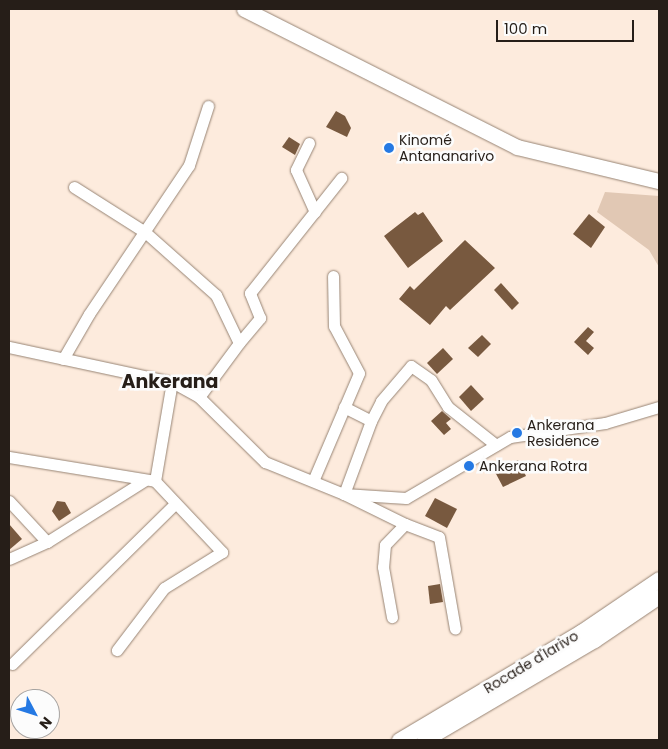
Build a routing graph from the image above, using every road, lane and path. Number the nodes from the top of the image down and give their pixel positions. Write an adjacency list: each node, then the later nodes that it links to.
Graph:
1 (244, 9): 5 (main road)
2 (208, 106): 8 (street)
3 (309, 143): 7 (street)
4 (341, 178): 7 (street)
5 (659, 182)
6 (74, 186): 8 (street)
7 (314, 212): 10 (street)
8 (145, 232): 10 (street); 12 (street)
9 (333, 276): 15 (street)
10 (239, 343): 14 (street)
11 (9, 347): 12 (street)
12 (63, 359): 13 (street)
13 (172, 382): 14 (street); 20 (street)
14 (199, 397): 21 (street)
15 (344, 407): 17 (street); 21 (street)
16 (659, 407): 18 (street)
17 (371, 421): 18 (street); 22 (street)
18 (496, 445): 22 (street)
19 (9, 457): 20 (street)
20 (149, 481): 24 (street); 26 (street)
21 (313, 481): 22 (street)
22 (344, 494): 25 (street)
23 (9, 501): 26 (street)
24 (175, 504): 32 (street); 33 (street)
25 (405, 524): 30 (street); 31 (street)
26 (47, 542): 27 (street)
27 (9, 559)
28 (659, 579): 34 (main road, Rocade d'Iarivo)
29 (659, 596): 35 (main road, Rocade d'Iarivo)
30 (392, 616)
31 (455, 630)
32 (116, 650)
33 (12, 664)
34 (400, 740)
35 (424, 740)

